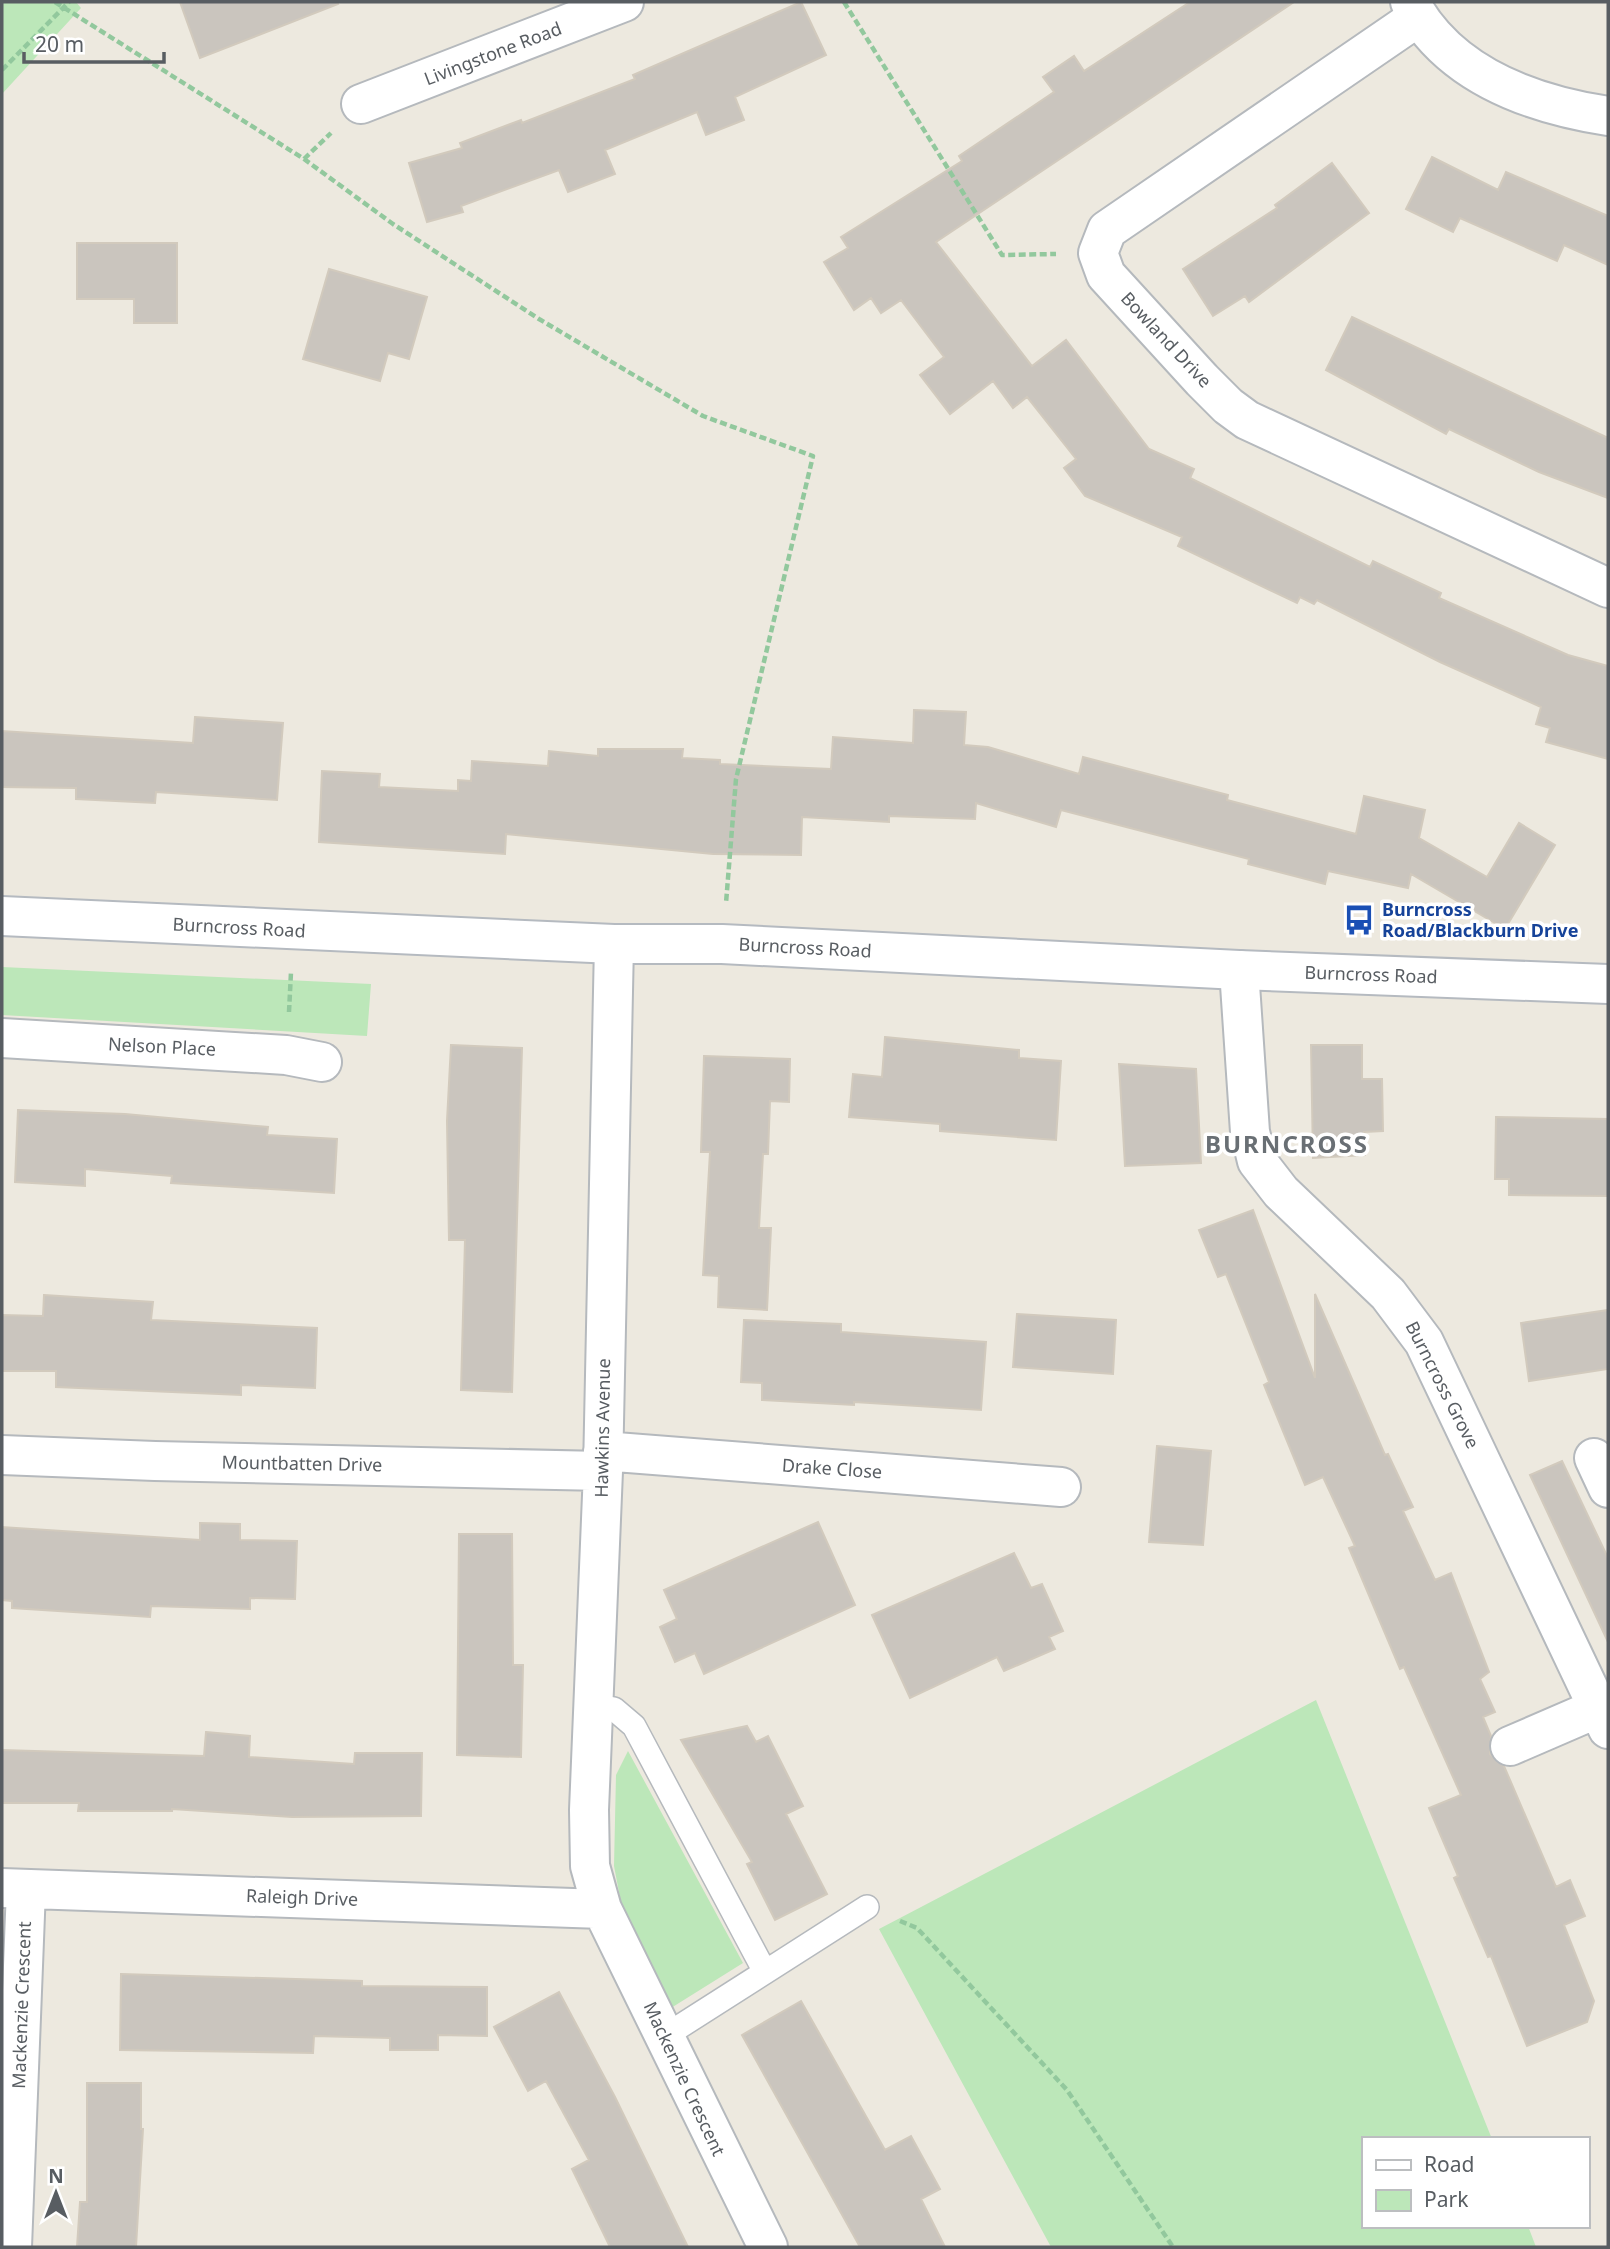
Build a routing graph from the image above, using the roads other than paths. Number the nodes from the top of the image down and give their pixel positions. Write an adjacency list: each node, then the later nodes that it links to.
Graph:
1 (624, 2): 3 (street, Livingstone Road)
2 (1414, 9): 4 (street); 5 (street, Bowland Drive)
3 (361, 104)
4 (1608, 116)
5 (1608, 588)
6 (2, 916): 7 (street, Burncross Road)
7 (614, 944): 8 (street, Burncross Road); 13 (street, Hawkins Avenue)
8 (1239, 970): 9 (street, Burncross Road); 16 (street, Burncross Grove)
9 (1608, 984)
10 (2, 1038): 11 (street, Nelson Place)
11 (304, 1058)
12 (2, 1455): 13 (street, Mountbatten Drive)
13 (603, 1461): 14 (street, Drake Close); 15 (street, Hawkins Avenue)
14 (1061, 1487)
15 (592, 1705): 20 (street, Hawkins Avenue); 21 (lane)
16 (1603, 1719): 17 (street, Burncross Grove)
17 (1510, 1746)
18 (14, 1889): 20 (street, Raleigh Drive); 23 (street, Mackenzie Crescent)
19 (867, 1907): 21 (lane)
20 (602, 1909): 22 (street, Mackenzie Crescent)
21 (765, 1972): 22 (lane)
22 (665, 2036): 24 (street, Mackenzie Crescent)
23 (12, 2247)
24 (768, 2247)

